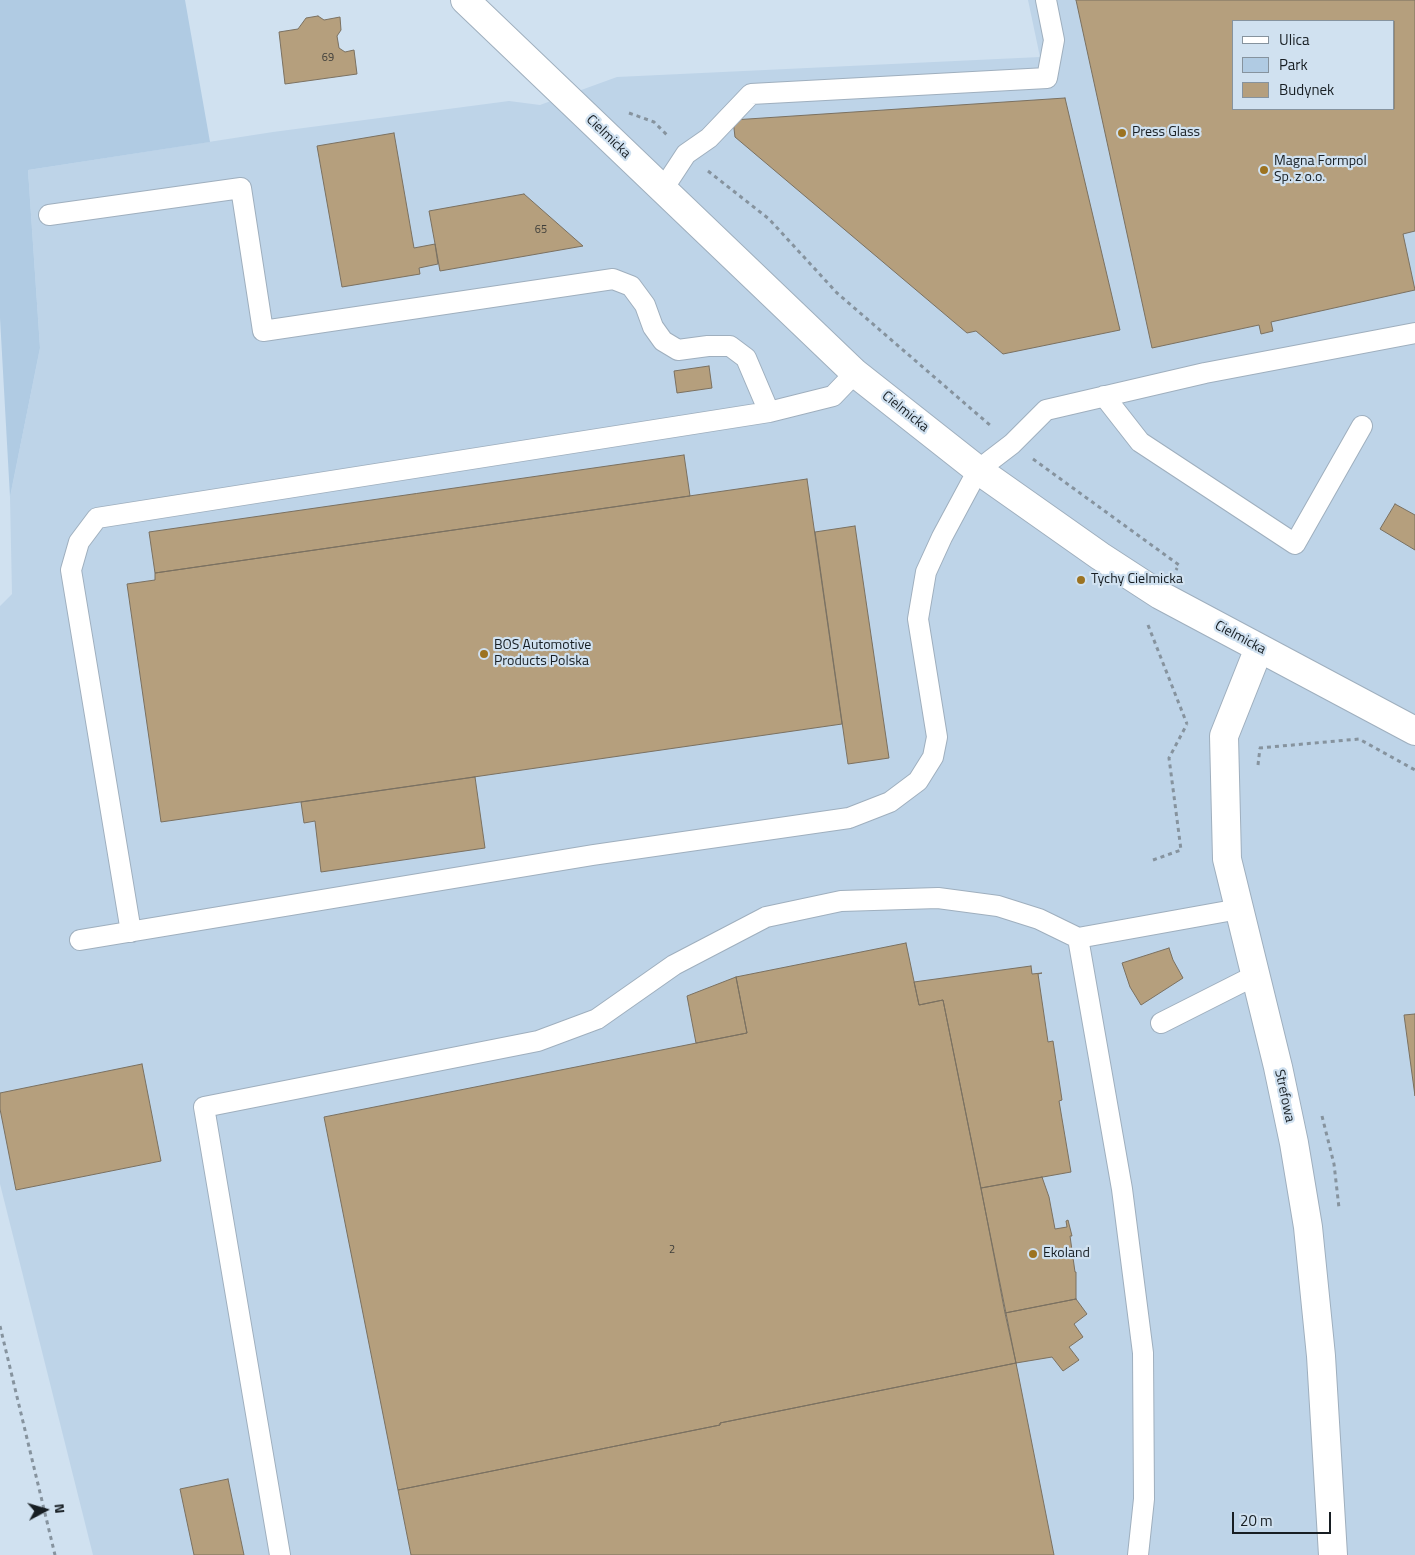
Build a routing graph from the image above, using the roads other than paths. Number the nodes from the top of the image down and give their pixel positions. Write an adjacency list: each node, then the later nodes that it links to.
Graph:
1 (465, 0): 3 (street, Cielmicka)
2 (1046, 0): 3 (lane)
3 (662, 188): 6 (street, Cielmicka)
4 (49, 215): 8 (lane)
5 (1415, 332): 7 (lane)
6 (855, 373): 8 (lane); 10 (street, Cielmicka)
7 (1104, 396): 9 (lane); 10 (lane)
8 (769, 412): 14 (lane)
9 (1362, 426)
10 (978, 470): 11 (street, Cielmicka); 14 (lane)
11 (1259, 648): 12 (street, Cielmicka); 13 (street, Strefowa)
12 (1415, 731)
13 (1239, 909): 15 (lane); 17 (street, Strefowa)
14 (131, 932): 16 (lane)
15 (1078, 938): 19 (lane); 20 (lane)
16 (80, 940)
17 (1256, 975): 18 (lane); 21 (street, Strefowa)
18 (1161, 1023)
19 (280, 1555)
20 (1138, 1555)
21 (1332, 1555)

